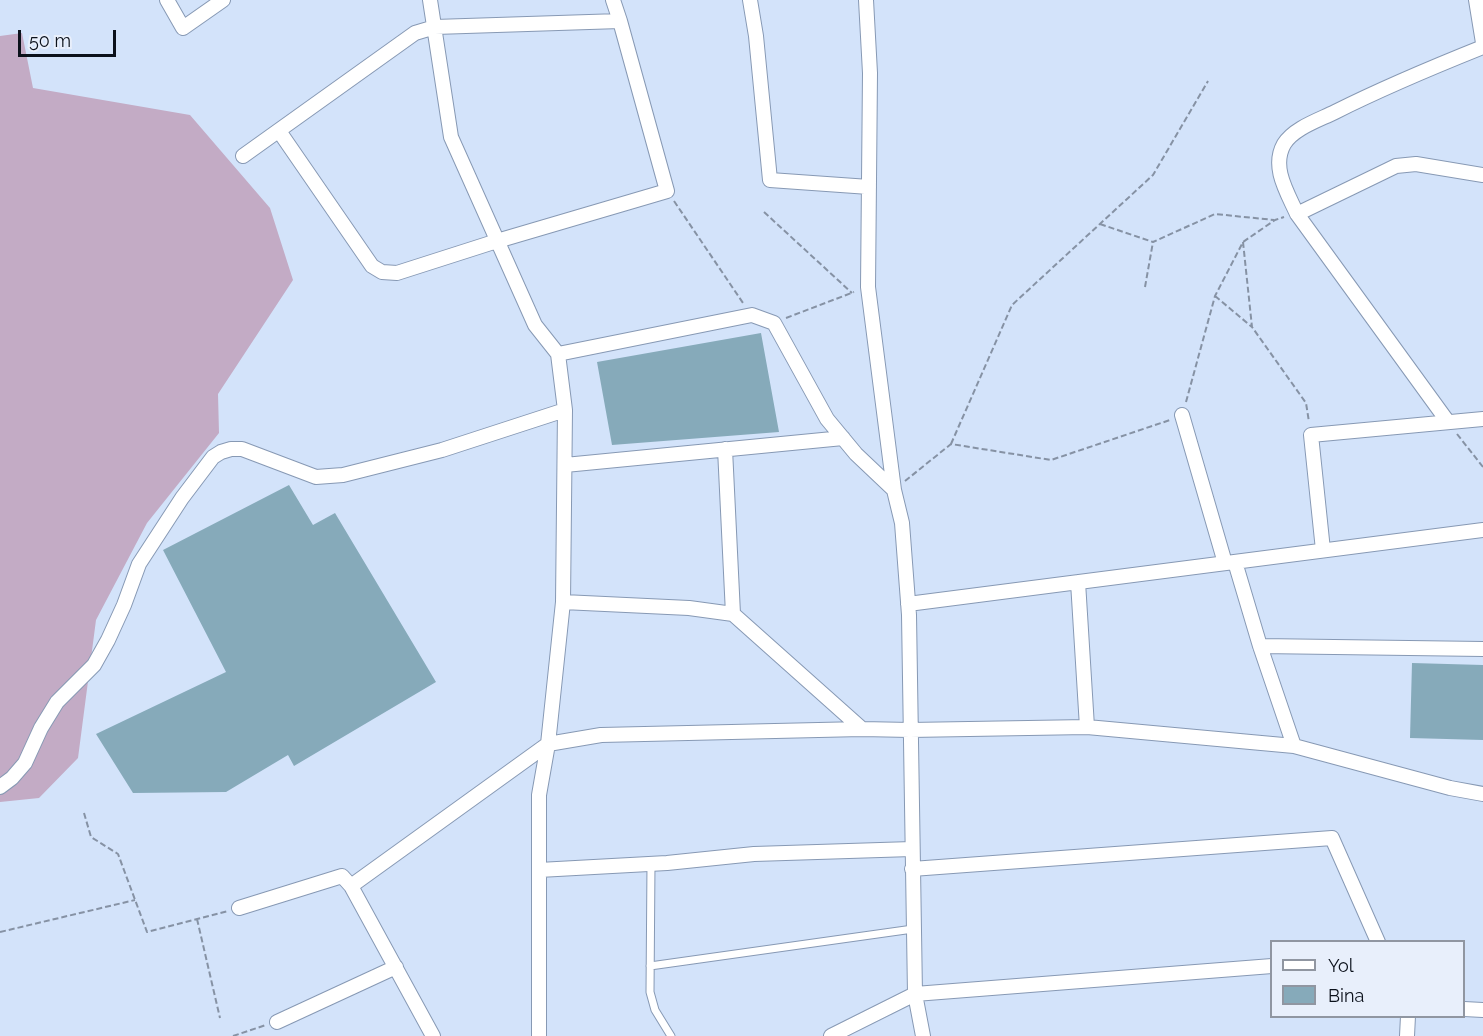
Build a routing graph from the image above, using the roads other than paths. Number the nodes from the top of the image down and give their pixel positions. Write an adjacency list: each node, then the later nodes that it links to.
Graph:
1 (167, 0): 2 (street)
2 (223, 0)
3 (430, 0): 9 (street)
4 (613, 0): 8 (street)
5 (750, 0): 14 (street)
6 (866, 0): 14 (street)
7 (1476, 0): 10 (street)
8 (620, 21): 9 (street); 16 (street)
9 (435, 27): 11 (street); 16 (street)
10 (1483, 45): 15 (street)
11 (279, 131): 12 (street); 16 (street)
12 (243, 156)
13 (1483, 175): 15 (street)
14 (868, 187): 25 (street)
15 (1297, 213): 21 (street)
16 (497, 240): 17 (street)
17 (558, 354): 18 (street); 22 (street)
18 (565, 410): 24 (street); 40 (street)
19 (1182, 415): 28 (street)
20 (1483, 418): 21 (street)
21 (1448, 422): 27 (street)
22 (843, 438): 23 (street); 25 (street)
23 (725, 449): 24 (street); 32 (street)
24 (565, 465): 30 (street)
25 (894, 490): 31 (street)
26 (1483, 530): 27 (street)
27 (1323, 550): 28 (street)
28 (1230, 562): 29 (street); 33 (street)
29 (1078, 582): 31 (street); 35 (street)
30 (563, 602): 32 (street); 38 (street)
31 (908, 604): 37 (street)
32 (734, 614): 36 (street)
33 (1260, 646): 34 (street); 39 (street)
34 (1483, 649)
35 (1087, 727): 37 (street); 39 (street)
36 (862, 729): 37 (street); 38 (street)
37 (910, 730): 42 (street)
38 (548, 744): 45 (street); 46 (street)
39 (1294, 746): 41 (street)
40 (0, 786)
41 (1483, 794)
42 (912, 849): 43 (street); 44 (street)
43 (651, 864): 45 (street); 50 (lane)
44 (912, 869): 48 (street); 49 (street)
45 (539, 870): 59 (street)
46 (351, 886): 47 (street); 52 (street)
47 (239, 908)
48 (913, 929): 50 (lane); 53 (street)
49 (1377, 940)
50 (651, 966): 60 (lane)
51 (1270, 966): 53 (street)
52 (396, 967): 57 (street); 58 (street)
53 (915, 994): 61 (street); 62 (street)
54 (1465, 1009): 55 (street)
55 (1483, 1010)
56 (1408, 1018): 63 (street)
57 (277, 1022)
58 (434, 1036)
59 (539, 1036)
60 (671, 1036)
61 (831, 1036)
62 (923, 1036)
63 (1407, 1036)

